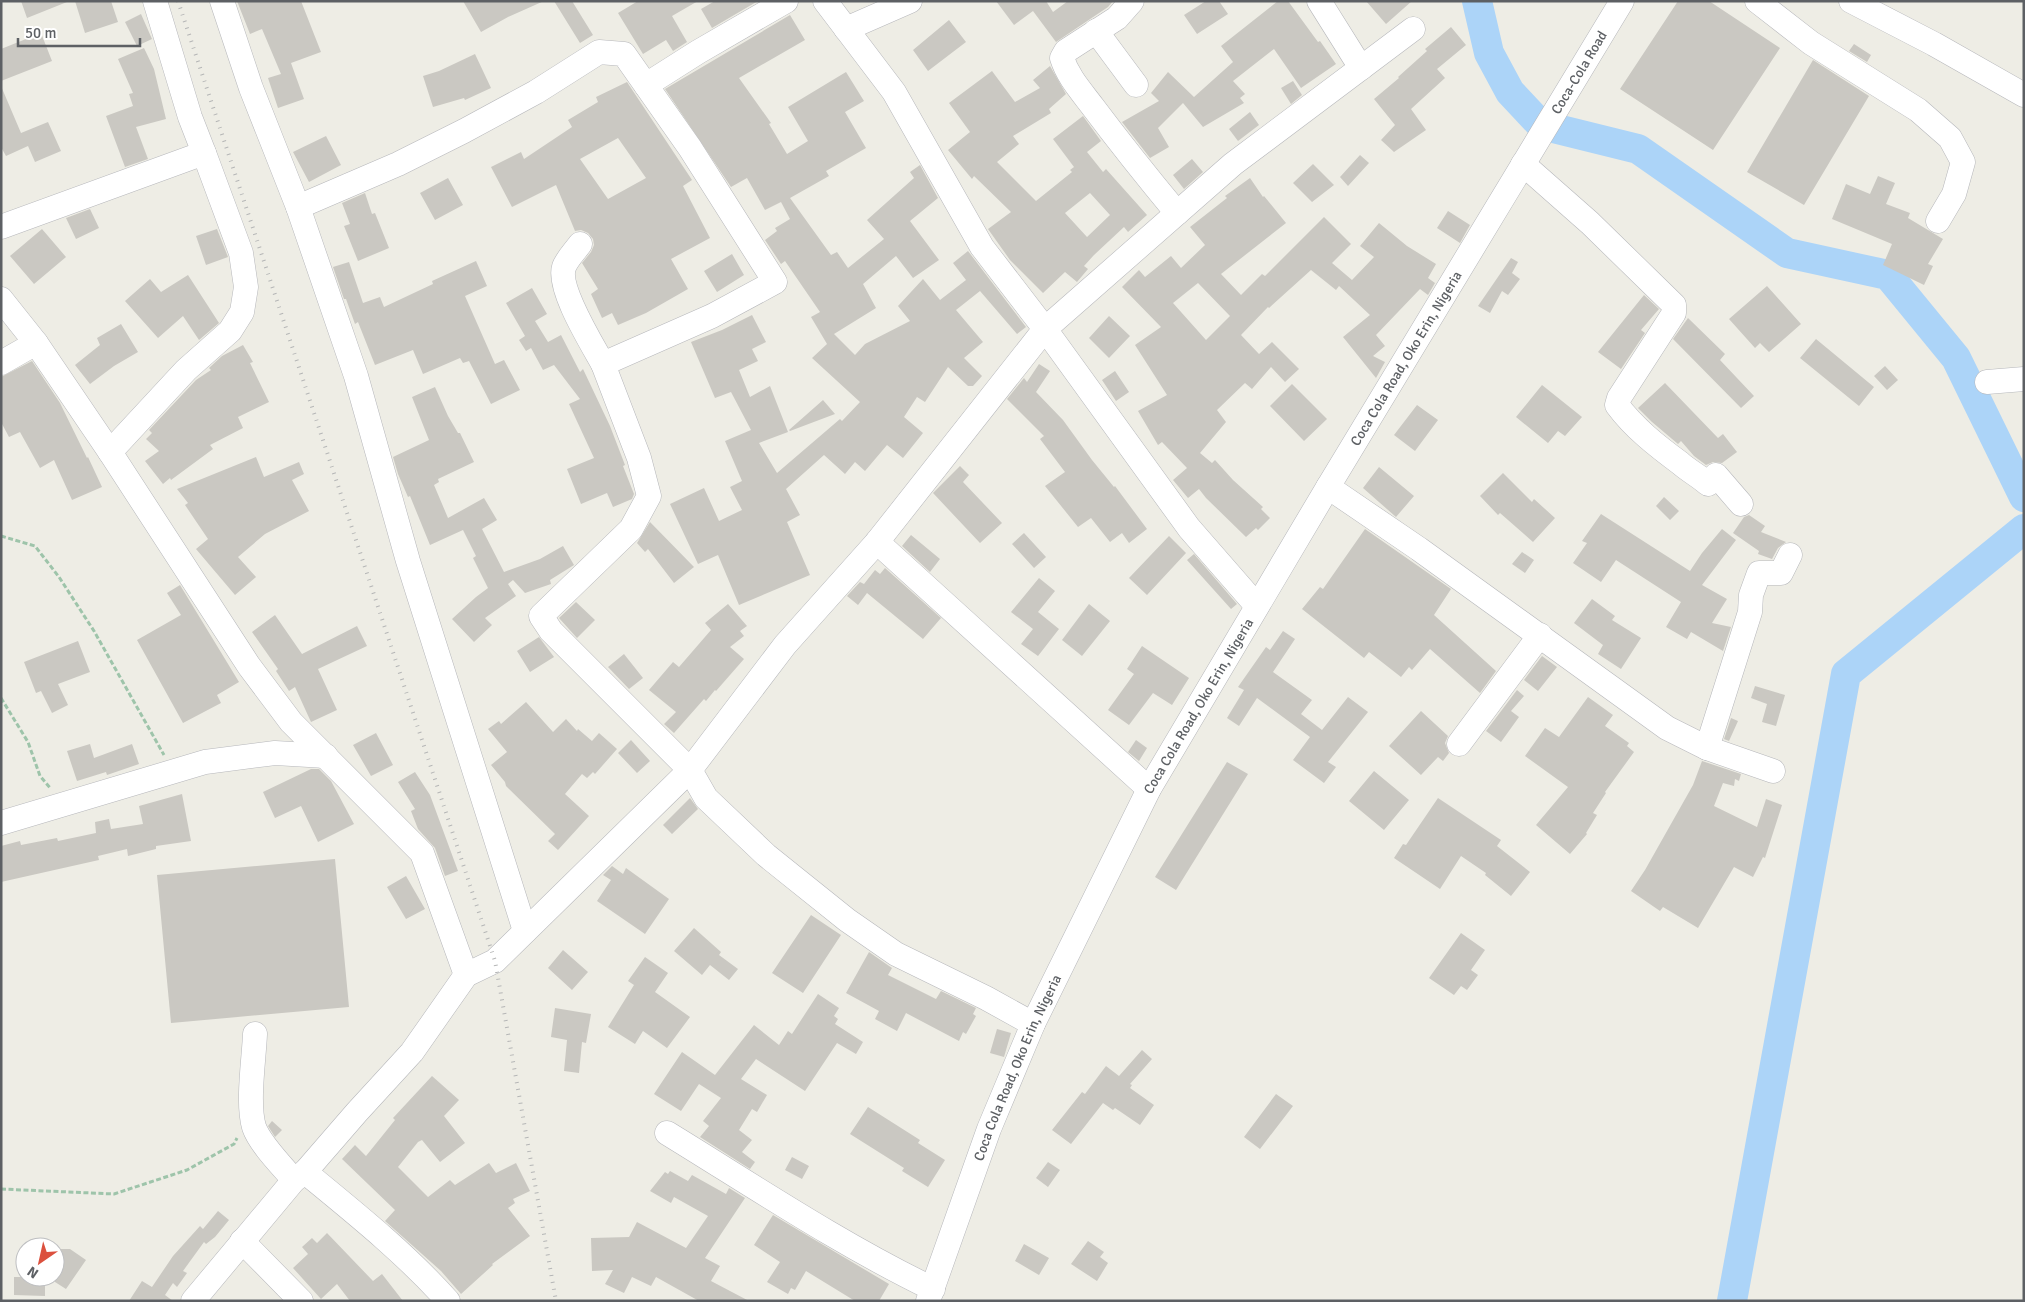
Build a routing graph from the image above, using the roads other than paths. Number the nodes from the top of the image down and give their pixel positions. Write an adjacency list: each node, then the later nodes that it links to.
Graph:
1 (155, 1): 18 (street)
2 (222, 1): 20 (street)
3 (786, 1): 15 (street)
4 (825, 1): 12 (street)
5 (910, 1): 12 (street)
6 (1132, 1): 13 (street)
7 (1319, 1): 14 (street)
8 (1622, 1): 19 (street, Coca-Cola Road)
9 (1758, 1): 22 (street)
10 (1851, 1): 17 (street)
11 (1413, 29): 14 (street)
12 (846, 30): 26 (street)
13 (1096, 32): 16 (street); 21 (street)
14 (1361, 68): 21 (street)
15 (646, 85): 20 (street); 29 (street)
16 (1136, 85)
17 (2024, 95)
18 (204, 153): 23 (street); 32 (street)
19 (1529, 154): 33 (street, Coca Cola Road, Oko Erin, Nigeria); 34 (street)
20 (298, 207): 48 (street)
21 (1177, 213): 26 (street)
22 (1938, 221)
23 (1, 226)
24 (580, 244): 29 (street)
25 (1, 299): 27 (street)
26 (1045, 329): 35 (street); 37 (street)
27 (36, 343): 28 (street); 32 (street)
28 (1, 363)
29 (603, 364): 44 (street)
30 (2024, 380): 31 (street)
31 (1987, 382)
32 (110, 452): 39 (street)
33 (1328, 487): 37 (street, Coca Cola Road, Oko Erin, Nigeria); 38 (street)
34 (1741, 504)
35 (877, 542): 44 (street); 46 (street)
36 (1790, 555): 41 (street)
37 (1257, 606): 46 (street, Coca Cola Road, Oko Erin, Nigeria)
38 (1540, 635): 40 (street); 41 (street)
39 (291, 722): 42 (street); 43 (street)
40 (1459, 744)
41 (1707, 748): 45 (street)
42 (274, 753): 43 (street); 47 (street)
43 (326, 756): 49 (street)
44 (690, 770): 48 (street); 50 (street)
45 (1773, 771)
46 (1149, 789): 50 (street, Coca Cola Road, Oko Erin, Nigeria)
47 (1, 823)
48 (524, 931): 49 (street)
49 (466, 975): 53 (street)
50 (1032, 1024): 55 (street, Coca Cola Road, Oko Erin, Nigeria)
51 (255, 1034): 53 (street)
52 (667, 1133): 55 (street)
53 (300, 1176): 54 (street); 58 (street)
54 (242, 1241): 56 (street); 57 (street)
55 (930, 1295)
56 (193, 1301)
57 (301, 1301)
58 (448, 1301)

